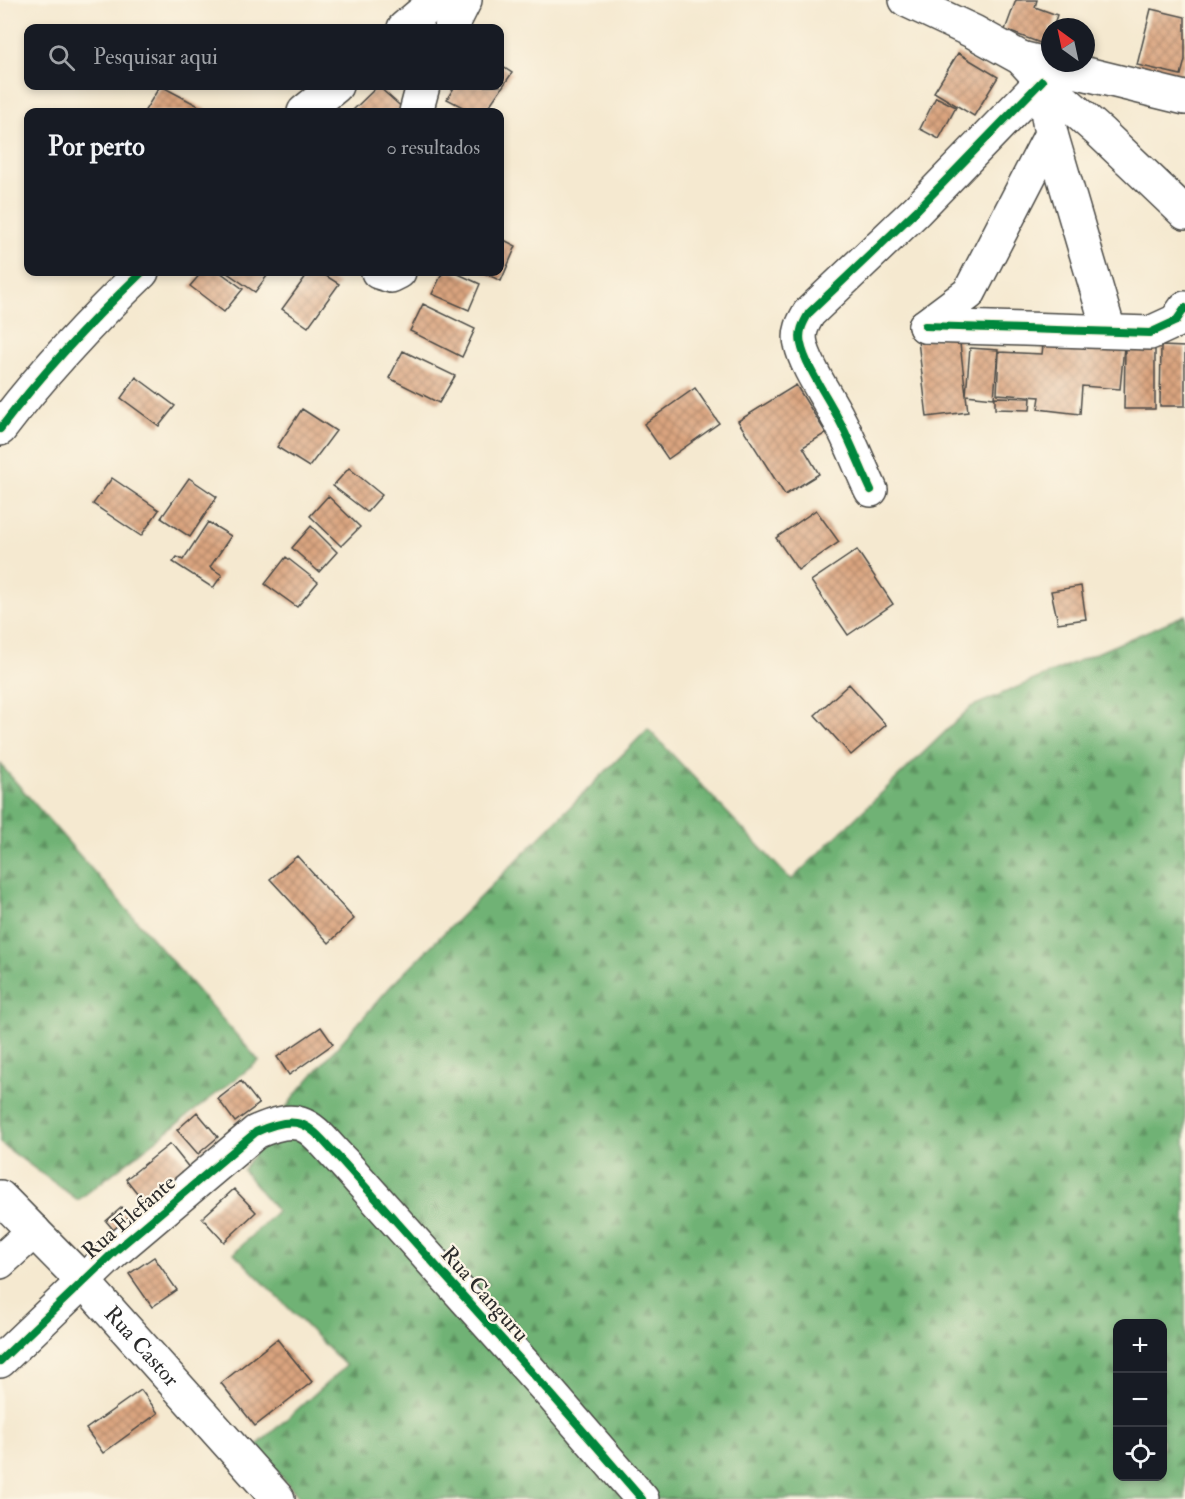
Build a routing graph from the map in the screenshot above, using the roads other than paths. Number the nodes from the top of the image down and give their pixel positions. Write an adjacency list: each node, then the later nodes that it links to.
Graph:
1 (437, 0): 4 (street)
2 (465, 0): 5 (street)
3 (906, 0): 6 (street)
4 (409, 24)
5 (453, 24)
6 (1032, 69): 9 (street); 12 (street); 13 (street); 18 (street)
7 (331, 90): 10 (street)
8 (422, 90): 11 (street)
9 (1185, 98)
10 (309, 108)
11 (417, 108)
12 (1051, 134): 16 (street); 16 (street)
13 (1185, 213)
14 (138, 276): 17 (street)
15 (1185, 308): 16 (street)
16 (1109, 331)
17 (0, 429)
18 (871, 490)
19 (295, 1121): 23 (street, Rua Elefante); 26 (street, Rua Canguru)
20 (0, 1197): 21 (street, Rua Castor)
21 (34, 1231): 22 (street); 23 (street, Rua Castor)
22 (0, 1262)
23 (83, 1281): 24 (street, Rua Elefante); 25 (street, Rua Castor)
24 (0, 1360)
25 (278, 1499)
26 (642, 1499)

